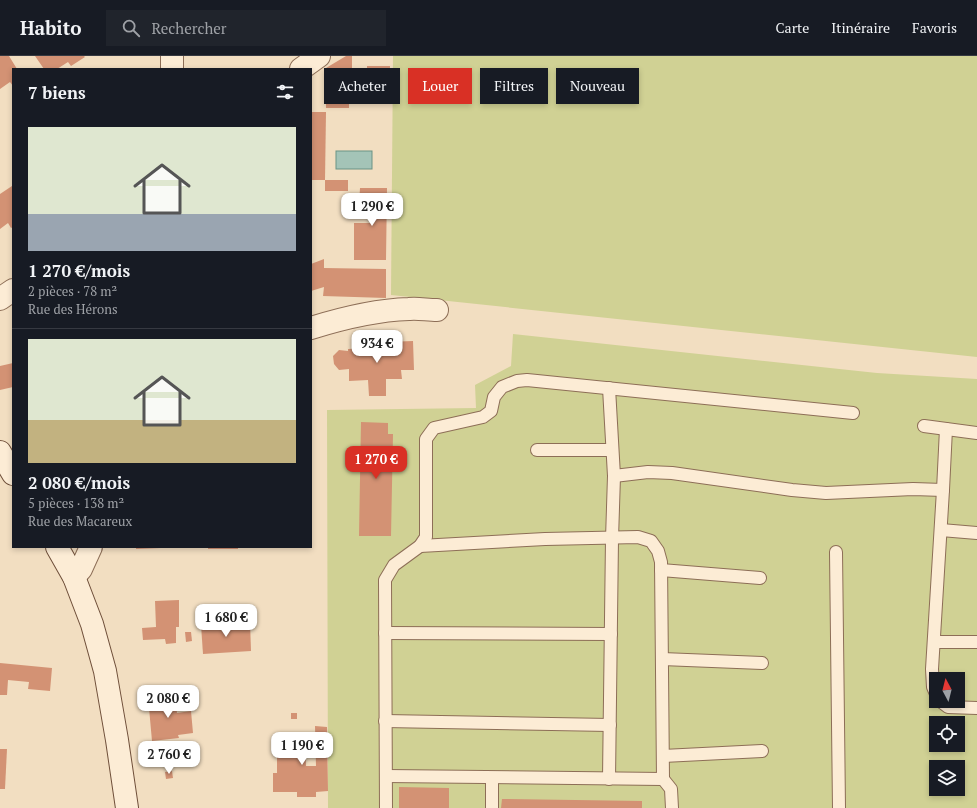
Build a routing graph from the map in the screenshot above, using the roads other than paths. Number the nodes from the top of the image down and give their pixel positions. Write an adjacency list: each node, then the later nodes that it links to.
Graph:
1 (172, 56): 3 (main road)
2 (320, 56): 4 (main road)
3 (172, 68)
4 (302, 68)
5 (12, 291): 6 (main road)
6 (0, 299)
7 (437, 310): 8 (main road)
8 (312, 328)
9 (609, 388): 10 (lane); 15 (lane); 23 (lane)
10 (854, 413)
11 (924, 426): 12 (lane)
12 (946, 429): 13 (lane); 19 (lane)
13 (977, 433)
14 (537, 450): 15 (lane)
15 (612, 450): 18 (lane)
16 (0, 452): 17 (main road)
17 (12, 472)
18 (614, 476): 19 (lane); 22 (lane)
19 (943, 490): 20 (lane)
20 (941, 530): 21 (lane); 32 (lane)
21 (977, 533)
22 (612, 538): 23 (lane); 27 (lane); 31 (lane)
23 (420, 546): 30 (lane)
24 (58, 548): 28 (main road)
25 (91, 548): 28 (main road)
26 (836, 552): 51 (lane)
27 (661, 570): 29 (lane); 34 (lane)
28 (74, 577): 47 (main road)
29 (760, 578)
30 (385, 633): 31 (lane); 39 (lane)
31 (611, 634): 40 (lane)
32 (934, 642): 33 (lane); 36 (lane)
33 (977, 642)
34 (662, 659): 35 (lane); 42 (lane)
35 (762, 663)
36 (933, 672)
37 (965, 708): 38 (lane)
38 (977, 708)
39 (385, 722): 40 (lane); 43 (lane)
40 (610, 725): 45 (lane)
41 (762, 751): 42 (lane)
42 (663, 756): 46 (lane)
43 (386, 776): 44 (lane); 48 (lane)
44 (492, 778): 45 (lane); 49 (lane)
45 (609, 779): 46 (lane)
46 (663, 779): 50 (lane)
47 (127, 808)
48 (386, 808)
49 (492, 808)
50 (672, 808)
51 (839, 808)

